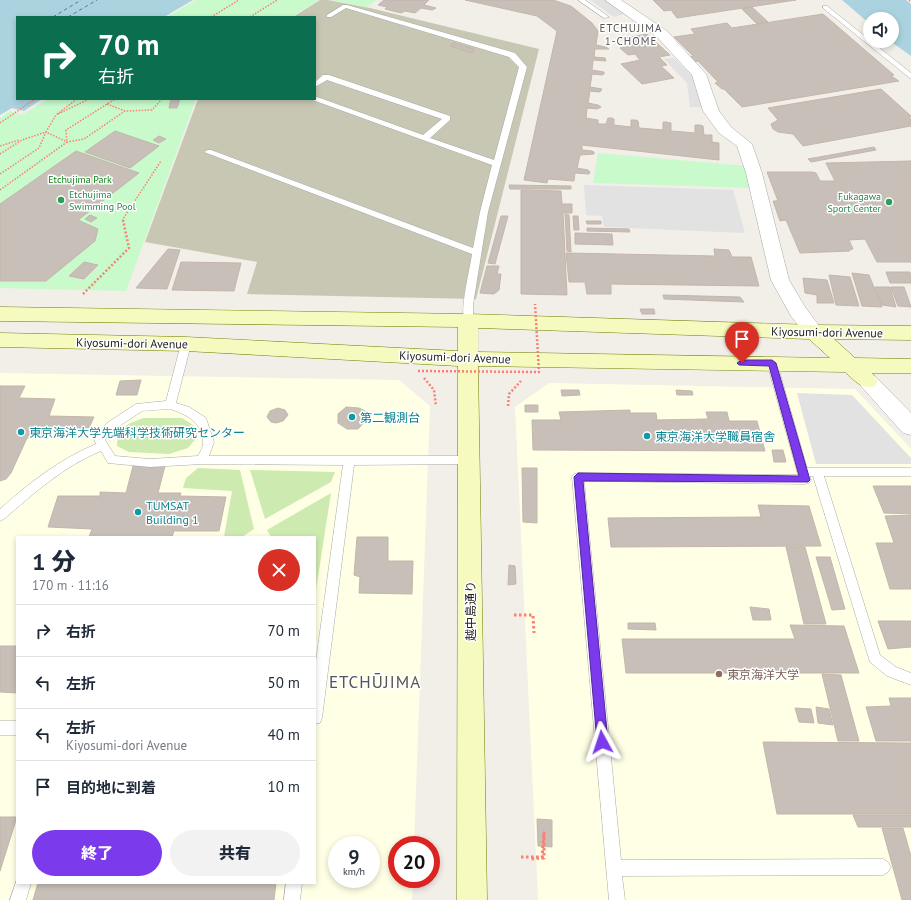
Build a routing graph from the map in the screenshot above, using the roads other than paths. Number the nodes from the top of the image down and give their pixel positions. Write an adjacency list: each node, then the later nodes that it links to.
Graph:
1 (581, 0): 5 (lane)
2 (612, 0): 15 (street)
3 (826, 7): 6 (lane)
4 (329, 16): 11 (lane)
5 (606, 17)
6 (911, 77)
7 (316, 84): 9 (lane)
8 (316, 100): 9 (lane)
9 (425, 138): 11 (lane)
10 (208, 152): 12 (lane)
11 (497, 164): 12 (lane)
12 (477, 253): 14 (lane)
13 (0, 314): 14 (main road, Kiyosumi-dori Avenue)
14 (468, 321): 15 (main road, Kiyosumi-dori Avenue); 19 (main road, 越中島通り)
15 (814, 332): 16 (main road, Kiyosumi-dori Avenue); 21 (main road)
16 (911, 333)
17 (0, 340): 18 (main road, Kiyosumi-dori Avenue)
18 (186, 344): 19 (main road, Kiyosumi-dori Avenue); 24 (lane)
19 (468, 359): 20 (main road, Kiyosumi-dori Avenue); 28 (main road, 越中島通り)
20 (772, 363): 21 (main road, Kiyosumi-dori Avenue); 30 (lane)
21 (848, 364): 22 (main road, Kiyosumi-dori Avenue); 23 (main road)
22 (911, 366)
23 (868, 381): 25 (street)
24 (170, 405): 26 (lane); 27 (lane)
25 (911, 427)
26 (103, 446): 27 (lane); 33 (lane)
27 (202, 460): 29 (lane)
28 (469, 460): 29 (lane); 44 (main road, 越中島通り)
29 (349, 461): 35 (lane)
30 (803, 472): 31 (lane); 39 (lane)
31 (816, 472): 32 (lane); 34 (lane)
32 (911, 472)
33 (0, 516)
34 (911, 679)
35 (316, 710)
36 (0, 728): 37 (lane)
37 (16, 728)
38 (883, 867): 39 (lane)
39 (614, 868): 45 (lane)
40 (23, 884): 42 (lane)
41 (294, 884): 43 (lane)
42 (18, 900)
43 (292, 900)
44 (472, 900)
45 (617, 900)

